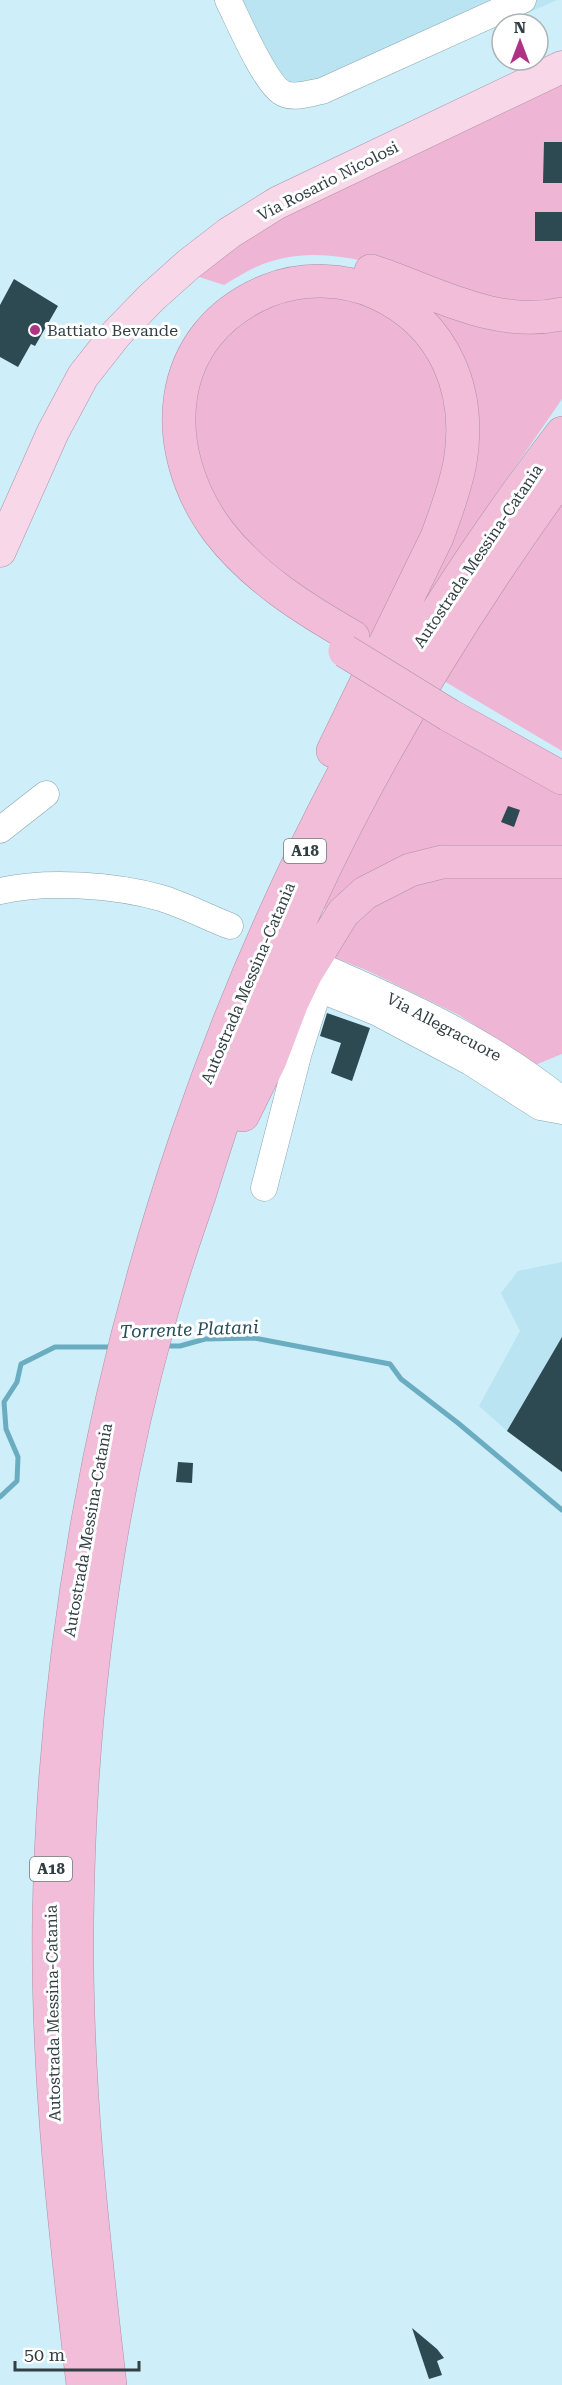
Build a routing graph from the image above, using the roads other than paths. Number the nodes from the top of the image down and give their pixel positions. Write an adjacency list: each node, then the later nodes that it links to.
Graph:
1 (228, 0): 2 (street)
2 (523, 0)
3 (562, 68): 7 (main road, Via Rosario Nicolosi)
4 (562, 314): 8 (highway)
5 (562, 433): 19 (highway, Autostrada Messina-Catania / A18)
6 (562, 476): 23 (highway, Autostrada Messina-Catania / A18)
7 (0, 551)
8 (349, 644): 9 (highway, bridge); 19 (highway)
9 (453, 707): 10 (highway); 11 (highway)
10 (562, 760)
11 (562, 778)
12 (46, 794): 13 (street)
13 (0, 830)
14 (562, 855): 20 (highway)
15 (562, 861): 20 (highway)
16 (0, 891): 17 (street)
17 (230, 927)
18 (318, 965): 21 (street, Via Allegracuore)
19 (222, 1042): 25 (highway, Autostrada Messina-Catania / A18)
20 (254, 1092): 23 (highway)
21 (562, 1100)
22 (562, 1111): 24 (street)
23 (208, 1166): 25 (highway, Autostrada Messina-Catania / A18)
24 (264, 1188)
25 (146, 1313): 26 (highway, A18)
26 (135, 1360): 27 (highway, Autostrada Messina-Catania / A18); 28 (highway, Autostrada Messina-Catania / A18)
27 (83, 2385)
28 (110, 2385)

